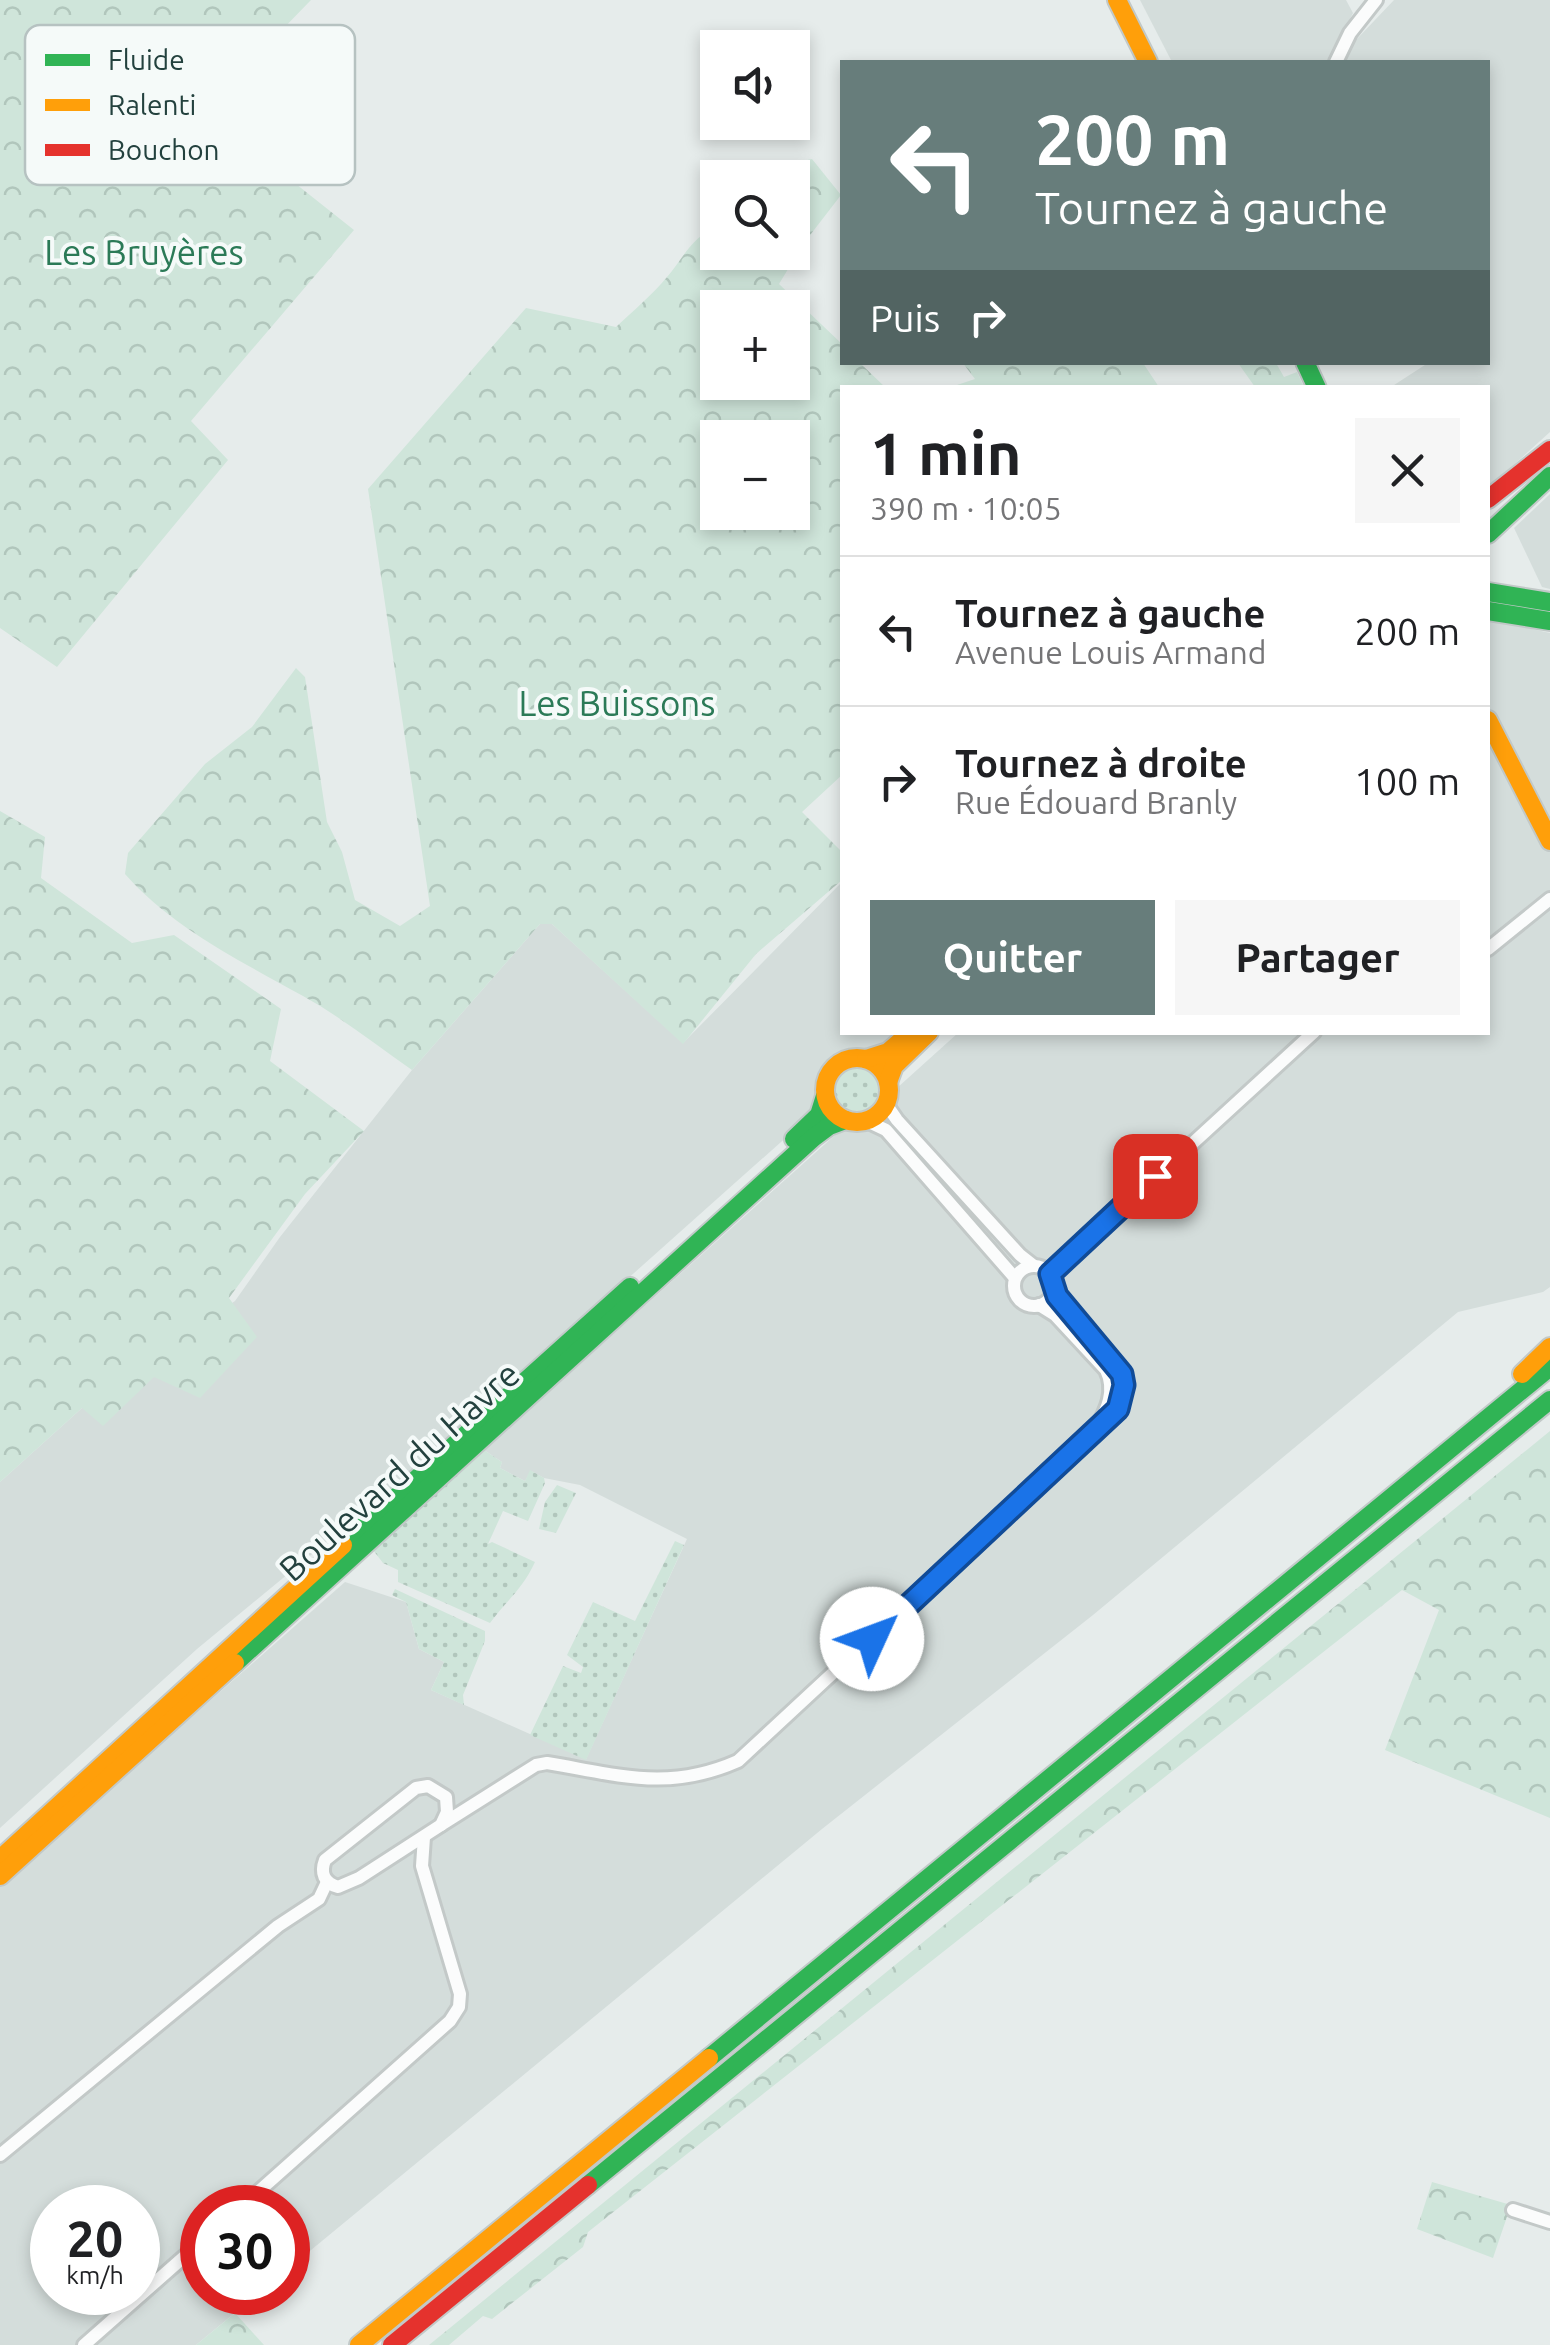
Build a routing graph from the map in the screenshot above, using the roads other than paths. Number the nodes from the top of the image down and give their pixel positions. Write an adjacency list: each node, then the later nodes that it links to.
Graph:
1 (1117, 0): 4 (main road)
2 (1130, 0): 5 (main road)
3 (1376, 0): 6 (street)
4 (1147, 60)
5 (1161, 60)
6 (1337, 60)
7 (1550, 450): 9 (main road)
8 (1550, 476): 10 (main road)
9 (1490, 497)
10 (1490, 532)
11 (1495, 593): 12 (main road)
12 (1550, 602)
13 (1490, 611): 14 (main road)
14 (1550, 622)
15 (1490, 724): 16 (main road)
16 (1550, 841)
17 (1550, 899): 18 (street)
18 (1490, 947)
19 (907, 1035): 22 (main road, Boulevard du Havre)
20 (926, 1035): 23 (main road)
21 (1311, 1035): 29 (street)
22 (866, 1060): 23 (main road); 24 (main road, Boulevard du Havre)
23 (888, 1082): 25 (main road)
24 (825, 1096): 26 (main road); 44 (main road, Boulevard du Havre)
25 (886, 1104): 27 (main road); 28 (street)
26 (845, 1120): 27 (main road); 45 (main road, Boulevard du Havre)
27 (867, 1121): 30 (street)
28 (1034, 1266): 29 (street); 30 (street)
29 (1050, 1274): 31 (street)
30 (1015, 1278): 32 (street)
31 (1054, 1290): 33 (street); 39 (street)
32 (1016, 1295): 33 (street); 34 (street)
33 (1040, 1305): 39 (street)
34 (1003, 1307)
35 (1550, 1347): 38 (main road)
36 (1550, 1367): 38 (main road)
37 (1550, 1400): 54 (main road)
38 (1475, 1428): 53 (main road)
39 (1096, 1429): 41 (street)
40 (446, 1798): 41 (street); 42 (street); 46 (street)
41 (482, 1798): 42 (street)
42 (441, 1826): 43 (street)
43 (424, 1837): 46 (street); 48 (street)
44 (0, 1858)
45 (0, 1876)
46 (327, 1882): 47 (street)
47 (0, 2155)
48 (266, 2185)
49 (1513, 2210): 50 (street)
50 (1550, 2222)
51 (180, 2260): 52 (street)
52 (84, 2345)
53 (359, 2345)
54 (392, 2345)

